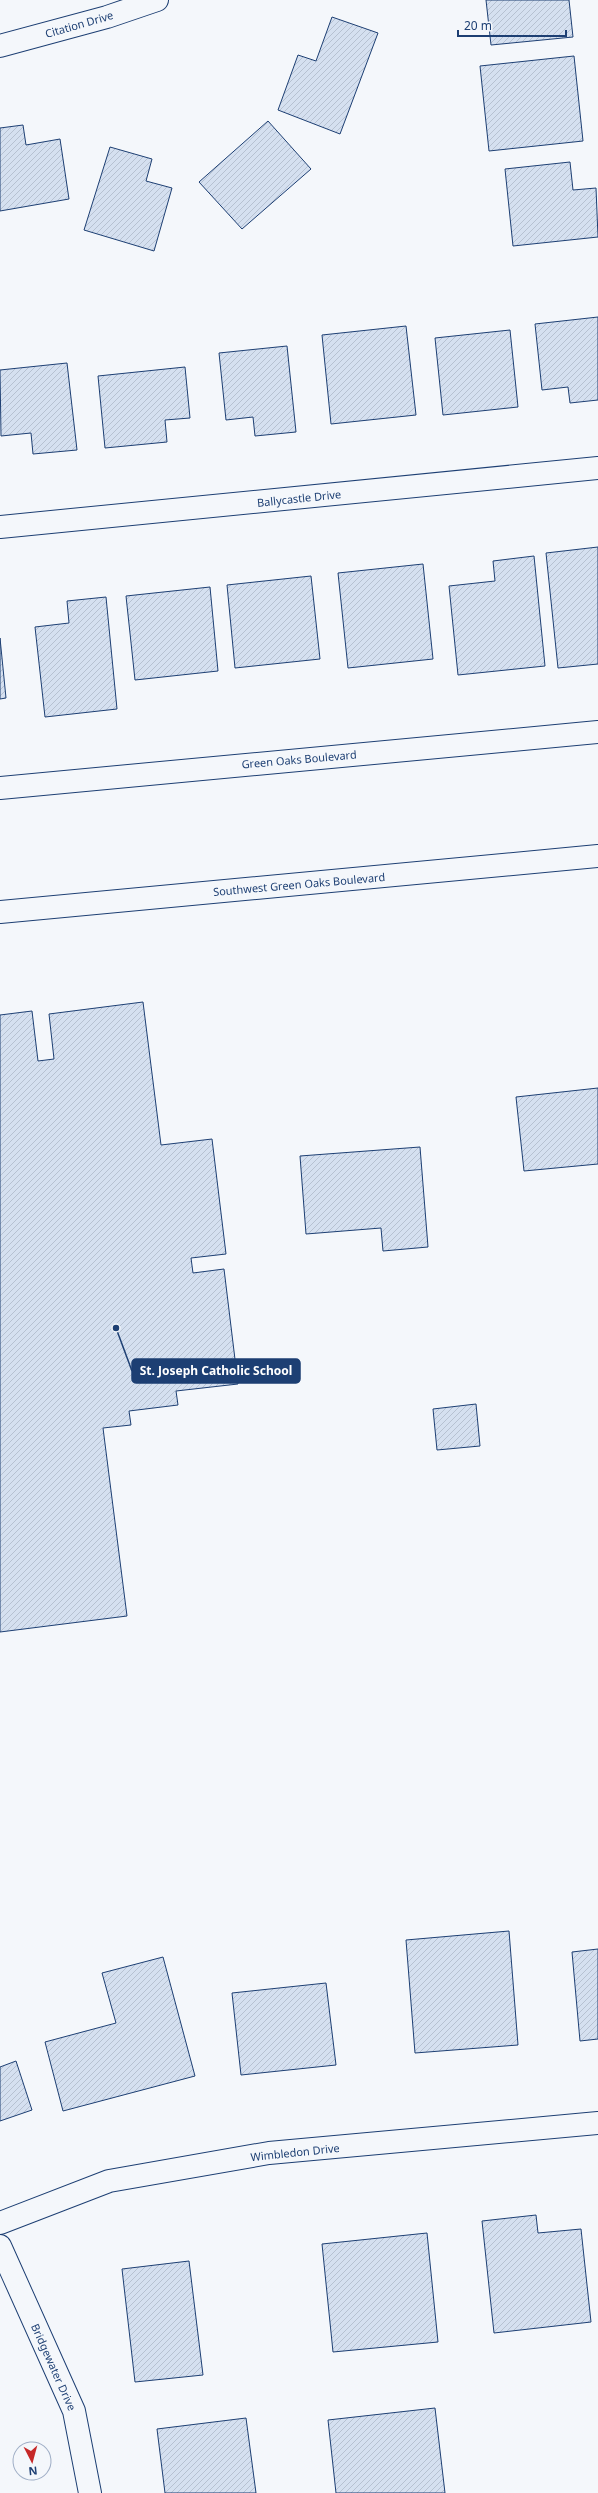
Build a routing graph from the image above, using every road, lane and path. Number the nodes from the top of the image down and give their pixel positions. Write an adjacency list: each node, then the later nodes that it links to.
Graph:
1 (157, 0): 2 (street, Citation Drive)
2 (0, 46)
3 (598, 468): 4 (street, Ballycastle Drive)
4 (0, 527)
5 (598, 732): 6 (street, Green Oaks Boulevard)
6 (0, 788)
7 (598, 856): 8 (street, Southwest Green Oaks Boulevard)
8 (0, 912)
9 (598, 2123): 10 (street, Wimbledon Drive)
10 (0, 2222)
11 (0, 2246): 12 (street, Bridgewater Drive)
12 (90, 2493)

